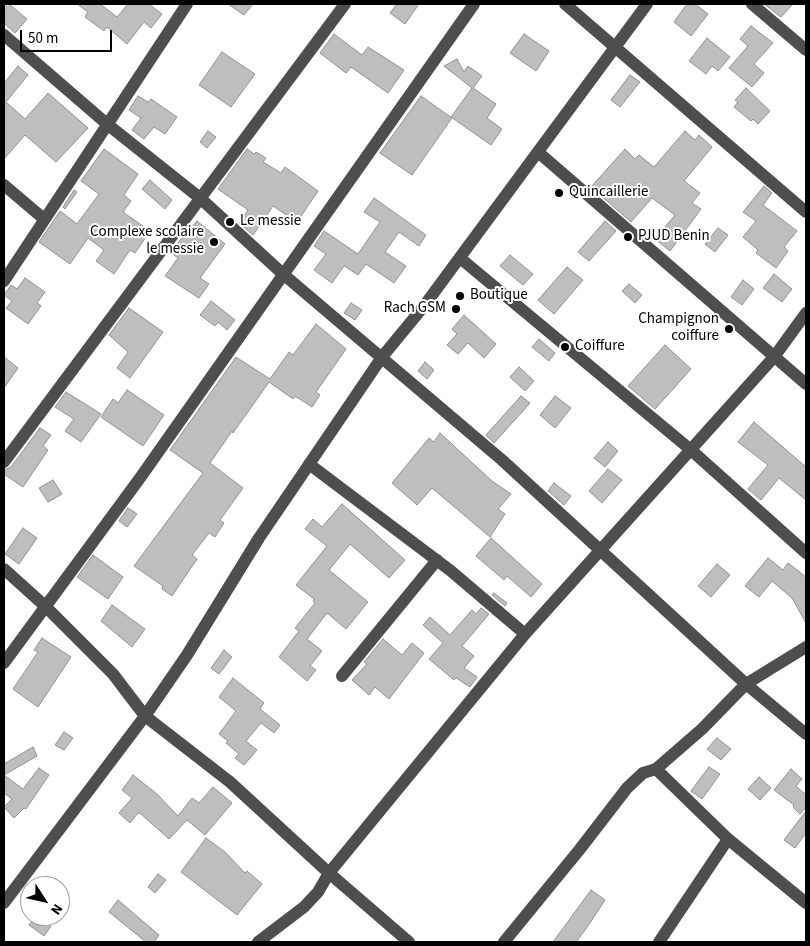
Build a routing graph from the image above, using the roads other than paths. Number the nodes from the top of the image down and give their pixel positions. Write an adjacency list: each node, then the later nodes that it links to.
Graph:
1 (345, 4): 13 (street)
2 (474, 4): 17 (street)
3 (566, 4): 8 (street)
4 (647, 4): 8 (street)
5 (752, 4): 9 (street)
6 (180, 6): 10 (street)
7 (4, 34): 10 (street)
8 (615, 47): 11 (street); 14 (street)
9 (806, 50)
10 (107, 124): 13 (street); 15 (street)
11 (538, 152): 16 (street); 20 (street)
12 (4, 185): 15 (street)
13 (200, 198): 17 (street); 24 (street)
14 (806, 212)
15 (44, 219): 18 (street)
16 (460, 258): 21 (street); 23 (street)
17 (283, 274): 21 (street); 30 (street)
18 (4, 281)
19 (806, 313): 20 (street)
20 (774, 357): 22 (street); 23 (street)
21 (382, 358): 25 (street); 26 (street)
22 (806, 384)
23 (692, 450): 26 (street); 27 (street)
24 (4, 462)
25 (309, 464): 28 (street); 36 (street)
26 (599, 550): 31 (street); 35 (street)
27 (806, 553)
28 (436, 560): 31 (street); 34 (street)
29 (4, 569): 30 (street)
30 (45, 606): 33 (street); 36 (street)
31 (525, 634): 40 (street)
32 (806, 647): 35 (street)
33 (4, 664)
34 (342, 676)
35 (746, 684): 37 (street); 38 (street)
36 (145, 716): 40 (street); 41 (street)
37 (806, 734)
38 (656, 769): 39 (street); 45 (street)
39 (728, 839): 42 (street); 46 (street)
40 (329, 873): 43 (street); 44 (street)
41 (4, 903)
42 (806, 903)
43 (258, 942)
44 (409, 942)
45 (504, 942)
46 (659, 942)

